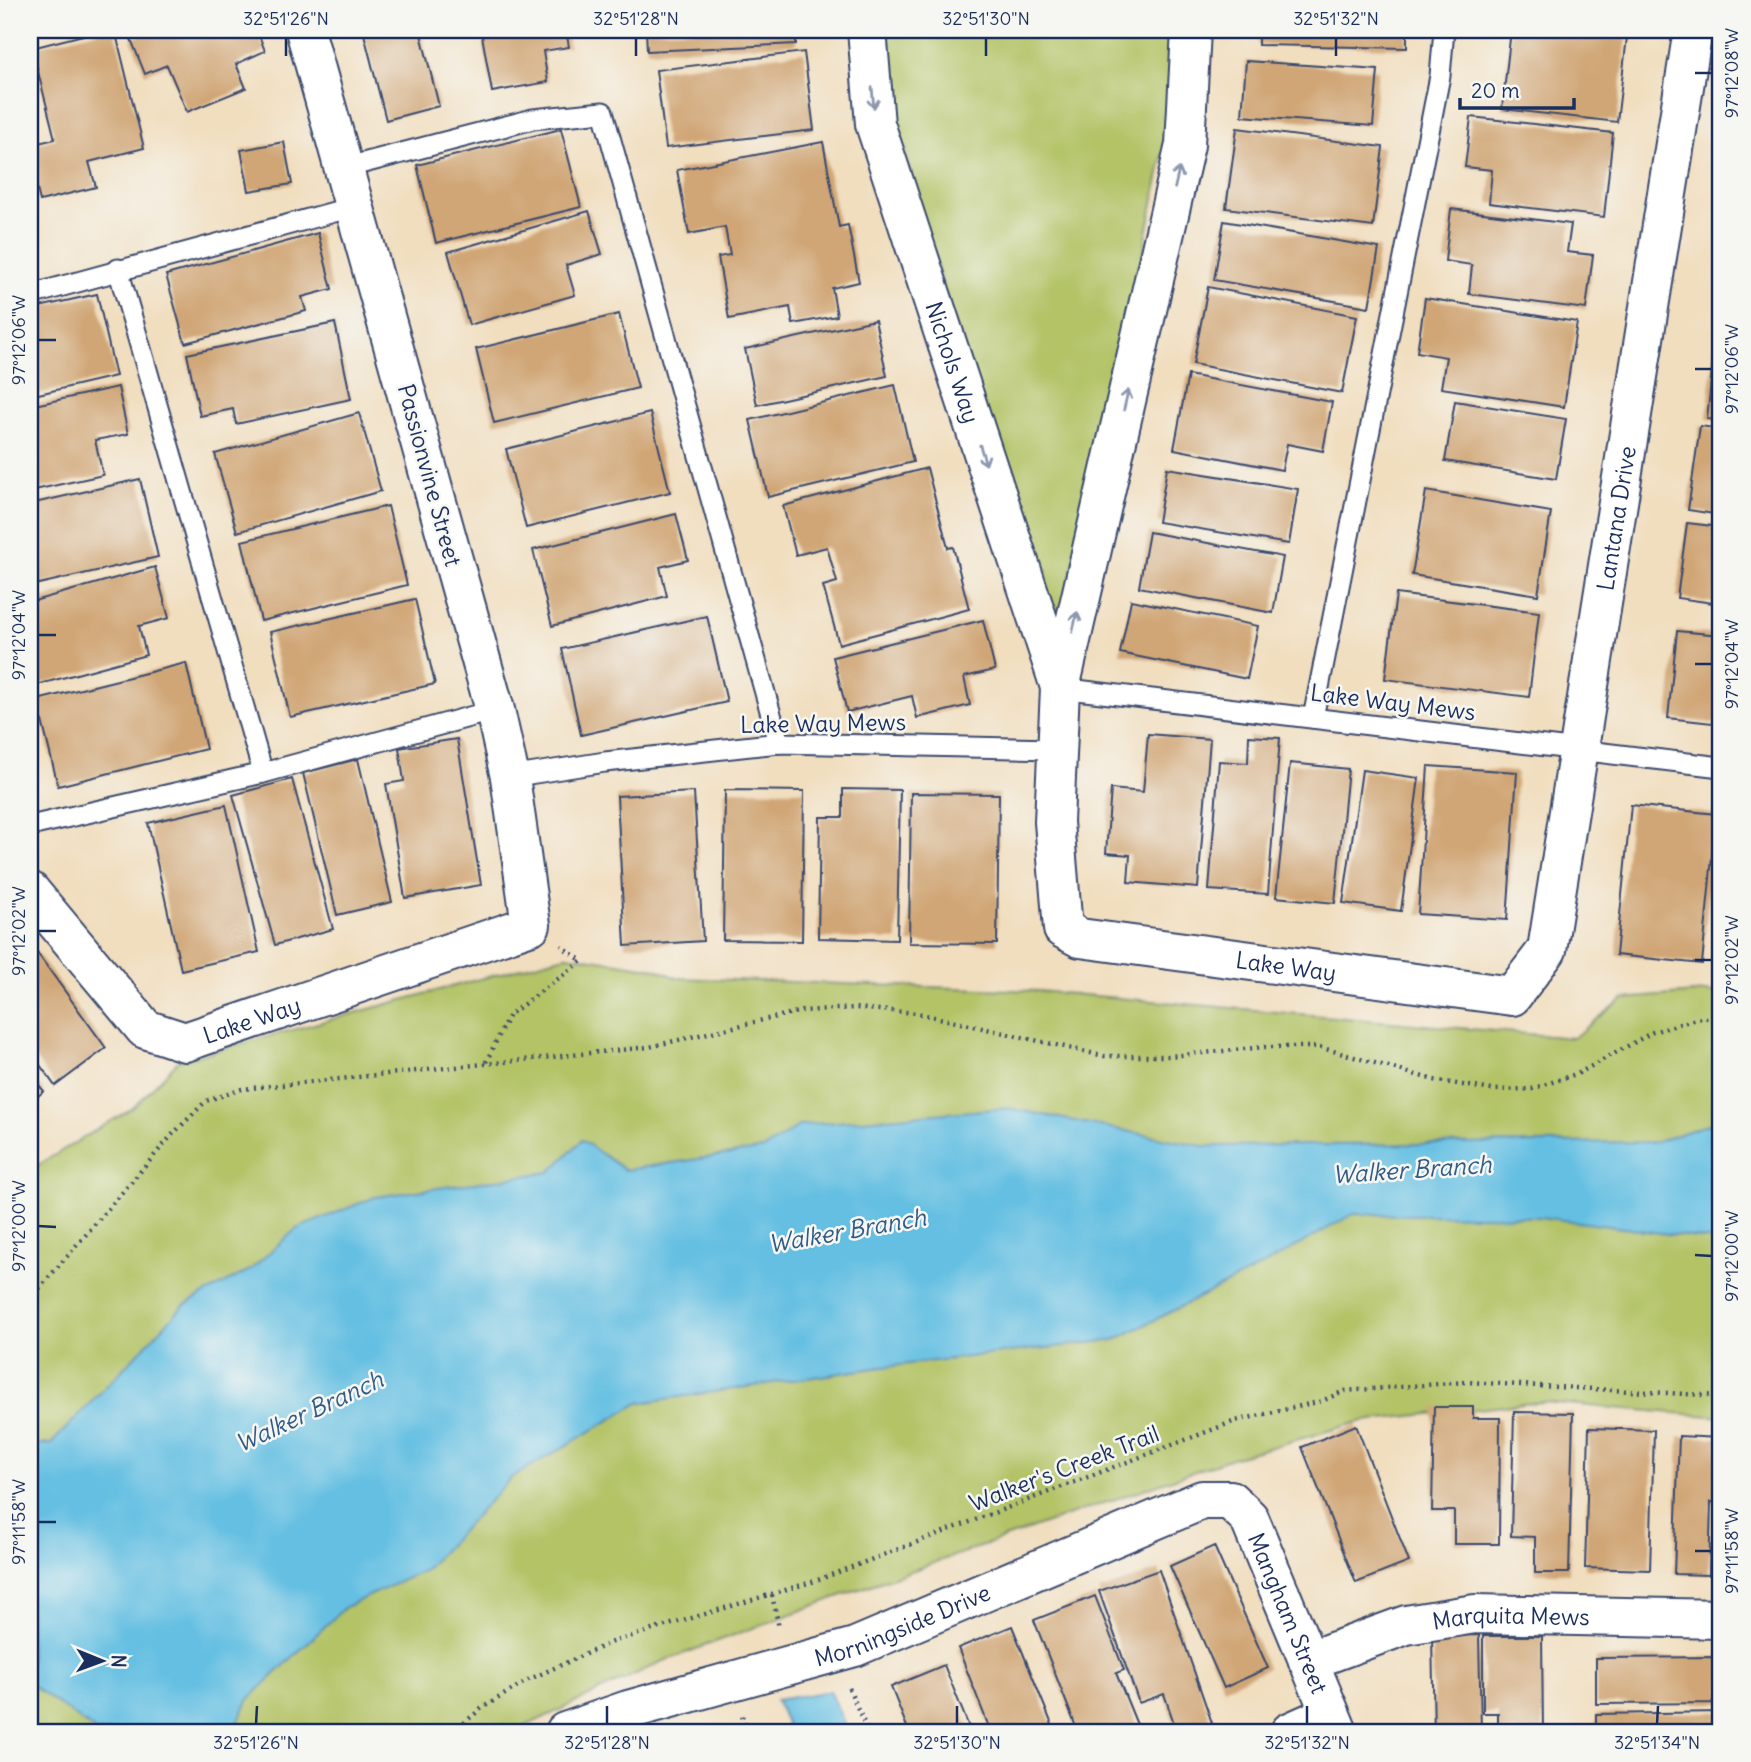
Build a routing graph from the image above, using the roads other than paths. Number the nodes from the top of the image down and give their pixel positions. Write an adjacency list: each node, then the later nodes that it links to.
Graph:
1 (305, 30): 6 (street, Passionvine Street)
2 (867, 30): 10 (street, Nichols Way, one-way to 10)
3 (1191, 30): 10 (street, Nichols Way, one-way to 3)
4 (1444, 30): 12 (lane)
5 (1693, 30): 15 (street, Lantana Drive)
6 (344, 168): 7 (street, Passionvine Street); 13 (lane)
7 (356, 206): 8 (lane); 11 (street, Passionvine Street)
8 (118, 269): 9 (lane); 17 (lane)
9 (30, 295)
10 (1060, 688): 12 (lane, Lake Way Mews); 14 (street, Nichols Way)
11 (495, 710): 17 (lane); 18 (street, Passionvine Street)
12 (1313, 718): 15 (lane, Lake Way Mews)
13 (779, 743): 14 (lane, Lake Way Mews); 18 (lane, Lake Way Mews)
14 (1055, 749): 22 (street, Nichols Way)
15 (1579, 749): 16 (lane, Lake Way Mews); 23 (street, Lantana Drive)
16 (1721, 767)
17 (263, 773): 19 (lane)
18 (510, 777): 21 (street, Passionvine Street)
19 (30, 826)
20 (30, 891): 21 (street, Lake Way)
21 (531, 925)
22 (1063, 929): 23 (street, Lake Way)
23 (1512, 996)
24 (1230, 1500): 26 (street, Mangham Street); 28 (street, Morningside Drive)
25 (1721, 1619): 26 (street, Marquita Mews)
26 (1308, 1661): 27 (street, Mangham Street)
27 (1334, 1723): 29 (street)
28 (565, 1732)
29 (1290, 1732)

